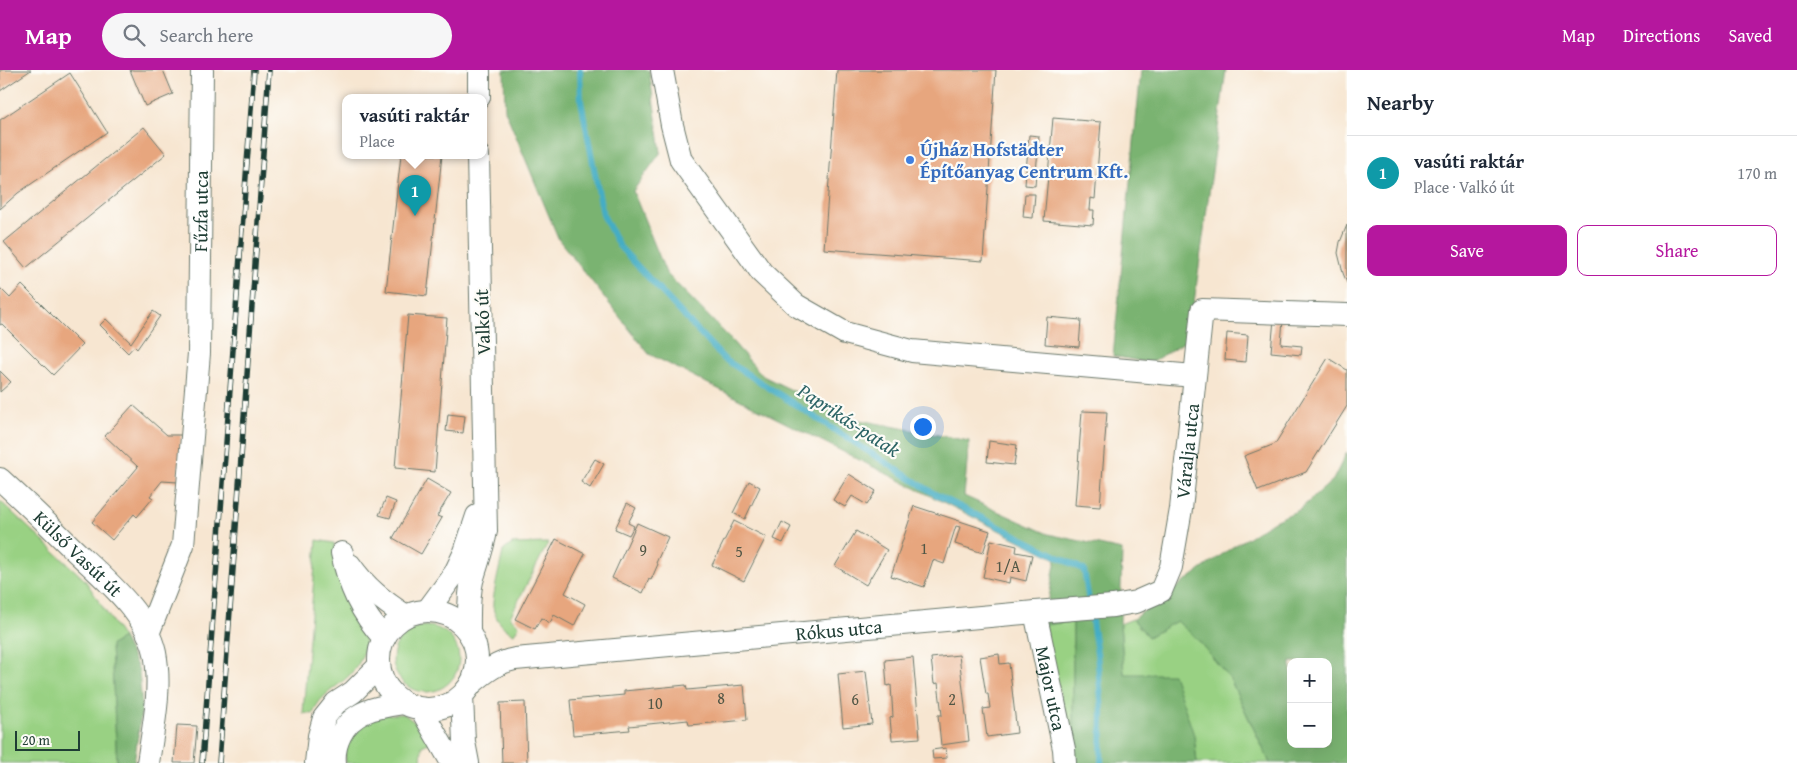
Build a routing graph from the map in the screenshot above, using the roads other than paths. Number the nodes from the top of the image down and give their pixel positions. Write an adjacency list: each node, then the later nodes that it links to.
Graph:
1 (202, 70): 13 (street, Fűzfa utca)
2 (479, 70): 4 (street)
3 (662, 70): 7 (street)
4 (479, 94)
5 (478, 159): 9 (street, Valkó út)
6 (1347, 315): 7 (street, Váralja utca)
7 (1194, 376): 10 (street, Váralja utca)
8 (0, 479): 13 (street, Külső Vasút út)
9 (485, 489): 12 (street); 14 (street, Valkó út)
10 (1161, 591): 11 (street, Rókus utca)
11 (1035, 612): 16 (street, Rókus utca); 25 (street, Major utca)
12 (416, 614): 14 (street); 15 (street); 15 (street)
13 (148, 634): 20 (street, Külső Vasút út)
14 (471, 636): 16 (street, Rókus utca); 18 (street)
15 (384, 638): 17 (street)
16 (514, 659): 18 (street, Rókus utca)
17 (379, 666): 19 (street); 21 (street)
18 (467, 689): 19 (street); 24 (street)
19 (412, 706): 22 (street); 23 (street)
20 (148, 763)
21 (316, 763)
22 (335, 763)
23 (452, 763)
24 (468, 763)
25 (1065, 763)

